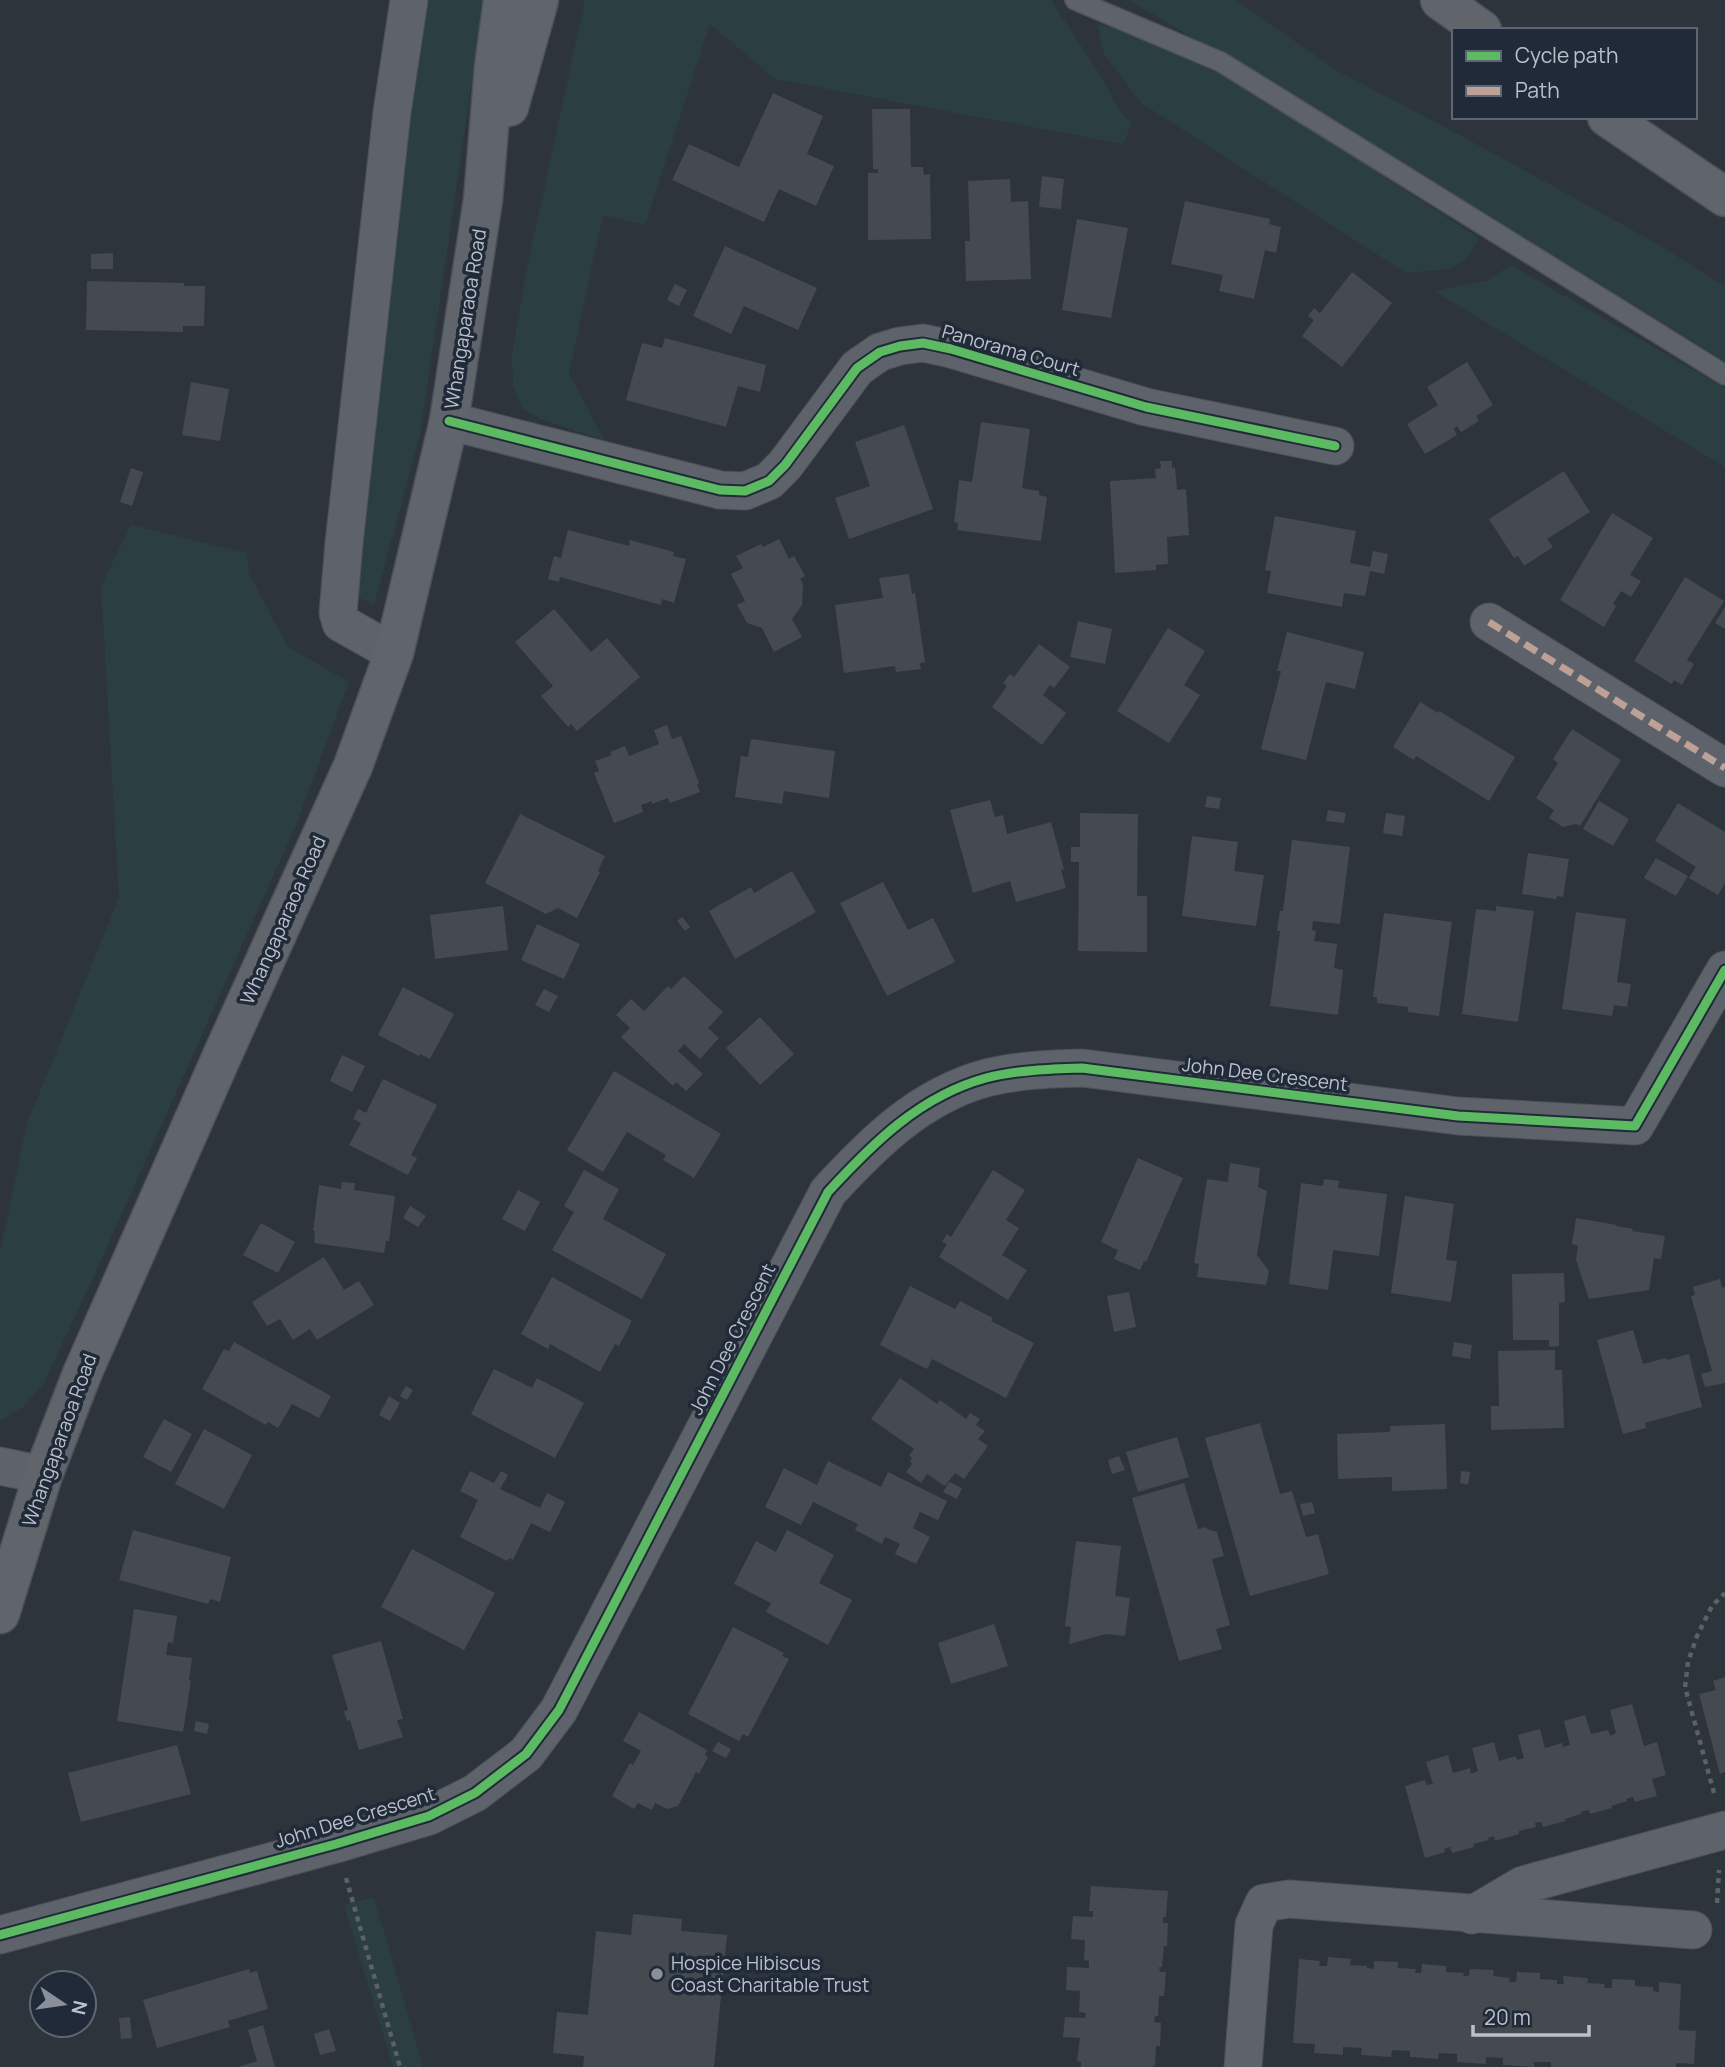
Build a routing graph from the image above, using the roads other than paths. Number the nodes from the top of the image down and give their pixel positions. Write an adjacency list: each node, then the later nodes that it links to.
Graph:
1 (409, 0): 14 (street)
2 (503, 0): 9 (main road, Whangaparaoa Road)
3 (539, 0): 9 (main road, Whangaparaoa Road)
4 (1075, 0): 10 (lane)
5 (1440, 0): 6 (main road)
6 (1479, 28)
7 (1610, 119): 8 (main road)
8 (1725, 197)
9 (483, 200): 11 (main road, Whangaparaoa Road)
10 (1725, 375)
11 (449, 421): 12 (street, Panorama Court); 14 (main road, Whangaparaoa Road)
12 (1335, 446)
13 (1489, 622): 15 (street)
14 (394, 653): 18 (main road, Whangaparaoa Road)
15 (1725, 768)
16 (1725, 970): 23 (street, John Dee Crescent)
17 (0, 1466): 18 (street)
18 (43, 1475): 19 (main road, Whangaparaoa Road)
19 (0, 1614)
20 (1724, 1830): 21 (street)
21 (1472, 1914): 22 (street); 24 (street)
22 (1693, 1930)
23 (0, 1935)
24 (1243, 2067)

